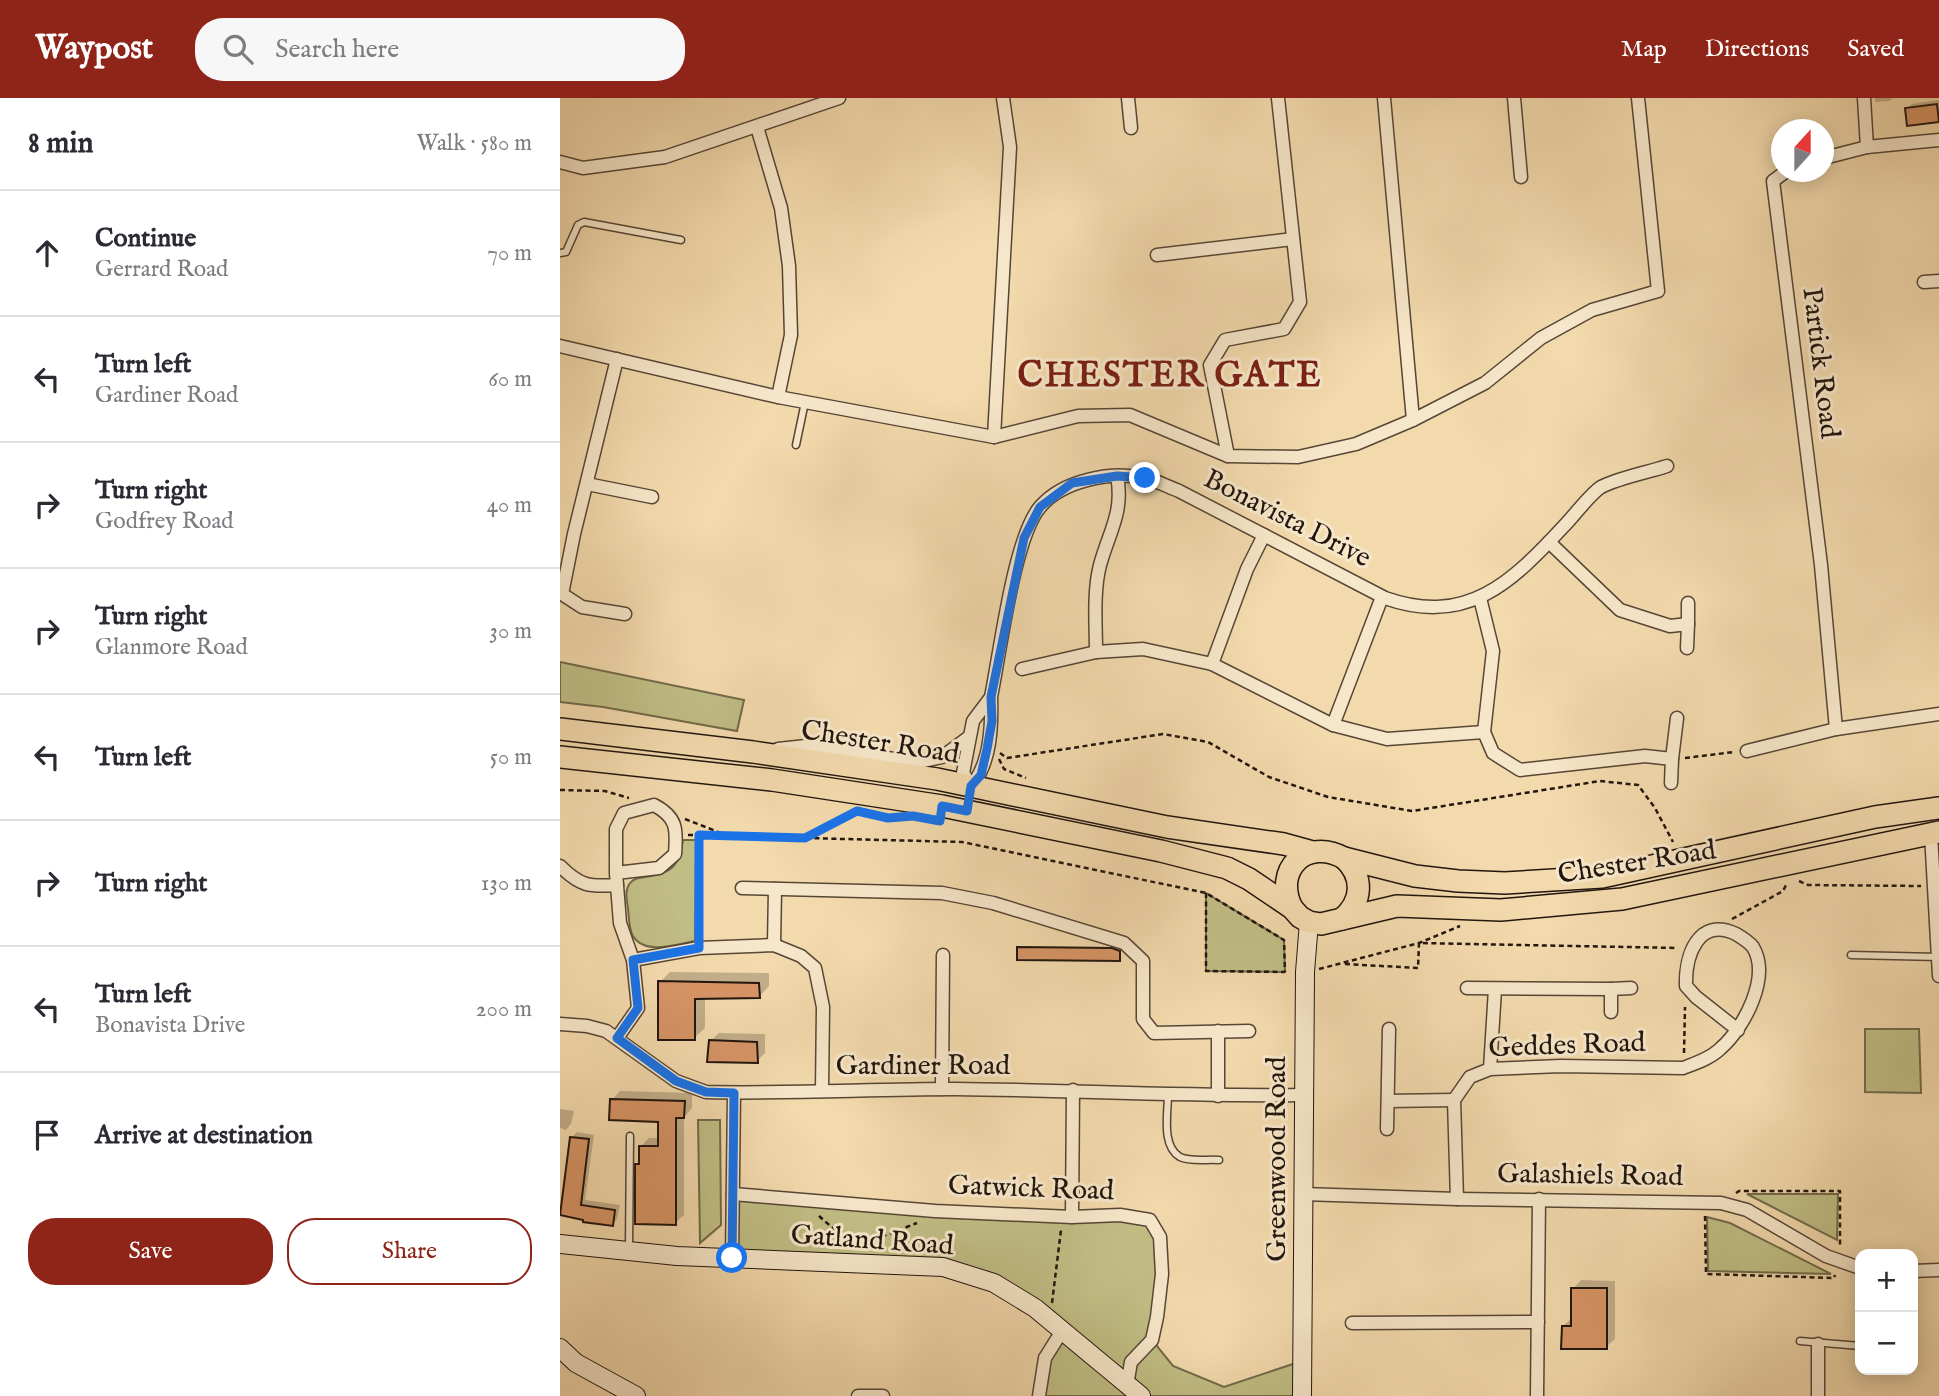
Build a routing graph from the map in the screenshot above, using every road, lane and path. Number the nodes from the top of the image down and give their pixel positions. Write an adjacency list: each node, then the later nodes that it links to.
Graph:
1 (839, 98): 9 (street)
2 (1003, 98): 28 (street)
3 (1128, 98): 10 (street)
4 (1278, 98): 17 (street)
5 (1384, 98): 27 (street)
6 (1514, 98): 15 (street)
7 (1638, 98): 27 (street)
8 (1864, 98): 12 (street)
9 (757, 127): 14 (street); 25 (street)
10 (1130, 128)
11 (1939, 140): 12 (street)
12 (1867, 147): 13 (street)
13 (1834, 155)
14 (560, 162)
15 (1521, 177)
16 (1773, 182): 51 (street, Partick Road)
17 (1293, 239): 20 (street); 30 (street)
18 (681, 240): 19 (lane)
19 (560, 253)
20 (1157, 255)
21 (1939, 281): 22 (street)
22 (1924, 282)
23 (560, 346): 24 (street)
24 (617, 359): 25 (street); 33 (street)
25 (778, 397): 26 (street)
26 (805, 402): 28 (street); 29 (lane)
27 (1413, 420): 30 (street)
28 (994, 437): 30 (street)
29 (796, 445)
30 (1228, 456)
31 (1667, 466): 36 (street, Bonavista Drive)
32 (1117, 476): 35 (street, Bonavista Drive); 43 (street); 46 (street, Bonavista Drive)
33 (587, 484): 34 (street); 40 (street)
34 (652, 496)
35 (1264, 535): 37 (street, Bonavista Drive); 44 (street)
36 (1549, 542): 38 (street, Bonavista Drive); 41 (street)
37 (1382, 597): 38 (street, Bonavista Drive); 49 (street)
38 (1479, 597): 52 (street)
39 (1688, 603): 41 (street)
40 (625, 614)
41 (1688, 624): 42 (street)
42 (1687, 648)
43 (1096, 652): 44 (street); 45 (street)
44 (1212, 664): 49 (street)
45 (1022, 669)
46 (991, 697): 53 (street, Bonavista Drive); 60 (street, Bonavista Drive)
47 (1939, 714): 51 (street)
48 (1677, 718): 57 (street)
49 (1333, 725): 52 (street)
50 (560, 729): 55 (main road, Chester Road)
51 (1836, 729): 54 (street)
52 (1484, 732): 57 (street)
53 (970, 737): 55 (street); 60 (street, Bonavista Drive)
54 (1747, 751): 57 (path)
55 (753, 752): 60 (main road, Chester Road)
56 (560, 757): 64 (main road, Chester Road)
57 (1672, 760): 59 (street)
58 (1027, 778): 74 (path)
59 (1671, 783)
60 (971, 786): 64 (main road); 72 (main road, Chester Road)
61 (560, 790): 62 (path)
62 (654, 805): 65 (street); 76 (street)
63 (1939, 808): 74 (main road, Chester Road)
64 (967, 811): 81 (main road, Chester Road)
65 (668, 812): 68 (street); 70 (path)
66 (901, 817): 71 (path)
67 (1935, 833): 77 (street); 82 (main road, Chester Road)
68 (676, 835): 69 (path); 76 (street)
69 (699, 835): 70 (path); 88 (path)
70 (726, 835): 71 (path)
71 (805, 838): 80 (path)
72 (1313, 852): 73 (main road, Chester Road); 81 (main road)
73 (1344, 858): 74 (main road, Chester Road); 82 (main road)
74 (1682, 860)
75 (560, 866): 76 (street)
76 (616, 879): 93 (street)
77 (1934, 886): 85 (path); 92 (street)
78 (742, 888): 79 (street)
79 (775, 889): 87 (street); 107 (street)
80 (1206, 893): 95 (path); 95 (path)
81 (1292, 908): 83 (main road, Chester Road)
82 (1342, 919): 83 (main road, Chester Road)
83 (1309, 922): 96 (street, Greenwood Road)
84 (1466, 924): 86 (path)
85 (1714, 929): 89 (street); 106 (street, Geddes Road)
86 (1419, 943): 89 (path); 94 (path); 94 (path)
87 (774, 945): 88 (street); 114 (street)
88 (699, 948): 93 (street)
89 (1691, 948): 98 (street)
90 (1851, 955): 92 (lane)
91 (943, 956): 112 (street)
92 (1938, 957): 97 (street)
93 (633, 960): 109 (street)
94 (1339, 964): 96 (path)
95 (1285, 972): 96 (path)
96 (1305, 972): 117 (street, Greenwood Road)
97 (1939, 976)
98 (1686, 986): 106 (street); 110 (path)
99 (1467, 988): 101 (street)
100 (1631, 988): 102 (street)
101 (1495, 989): 102 (street); 111 (street)
102 (1611, 989): 103 (street)
103 (1611, 1012)
104 (560, 1024): 109 (street, Gardiner Road)
105 (1389, 1030): 120 (street)
106 (1738, 1030): 110 (street, Geddes Road)
107 (1218, 1031): 108 (street); 118 (street)
108 (1249, 1031)
109 (617, 1038): 115 (street, Gardiner Road)
110 (1683, 1068): 111 (street, Geddes Road)
111 (1490, 1069): 119 (street, Geddes Road)
112 (942, 1089): 113 (street, Gardiner Road); 114 (street, Gardiner Road)
113 (1073, 1090): 116 (street, Gardiner Road); 132 (street)
114 (822, 1091): 115 (street, Gardiner Road)
115 (734, 1093): 124 (street)
116 (1168, 1094): 118 (street, Gardiner Road); 123 (lane)
117 (1304, 1095): 118 (street, Gardiner Road); 125 (street, Greenwood Road)
118 (1218, 1096)
119 (1454, 1100): 120 (street); 126 (street)
120 (1388, 1101): 121 (street)
121 (1387, 1129)
122 (630, 1136): 134 (lane)
123 (1219, 1160)
124 (733, 1194): 128 (street, Gatwick Road); 135 (street)
125 (1303, 1194): 126 (street, Galashiels Road); 153 (street, Greenwood Road)
126 (1457, 1199): 127 (street, Galashiels Road)
127 (1539, 1199): 129 (street, Galashiels Road); 141 (street)
128 (806, 1200): 131 (street, Gatwick Road); 131 (path)
129 (1705, 1202): 130 (street, Galashiels Road); 136 (path)
130 (1721, 1203): 136 (street, Galashiels Road); 136 (path)
131 (935, 1211): 132 (street, Gatwick Road)
132 (1067, 1216): 140 (path); 148 (street, Gatwick Road)
133 (560, 1244): 134 (street, Gatland Road)
134 (629, 1251): 135 (street, Gatland Road)
135 (732, 1258): 140 (street, Gatland Road)
136 (1840, 1262): 137 (street, Galashiels Road)
137 (1855, 1266)
138 (1939, 1270): 139 (street)
139 (1918, 1271)
140 (1043, 1315): 143 (street, Gatland Road)
141 (1538, 1322): 142 (street); 154 (street)
142 (1352, 1323)
143 (1062, 1331): 148 (street, Gatland Road); 152 (street)
144 (1800, 1341): 145 (lane)
145 (1818, 1344): 146 (lane); 155 (street)
146 (1855, 1346)
147 (560, 1350): 149 (street)
148 (1134, 1390)
149 (636, 1396)
150 (858, 1396): 151 (street)
151 (883, 1396)
152 (1039, 1396)
153 (1302, 1396)
154 (1537, 1396)
155 (1818, 1396)

